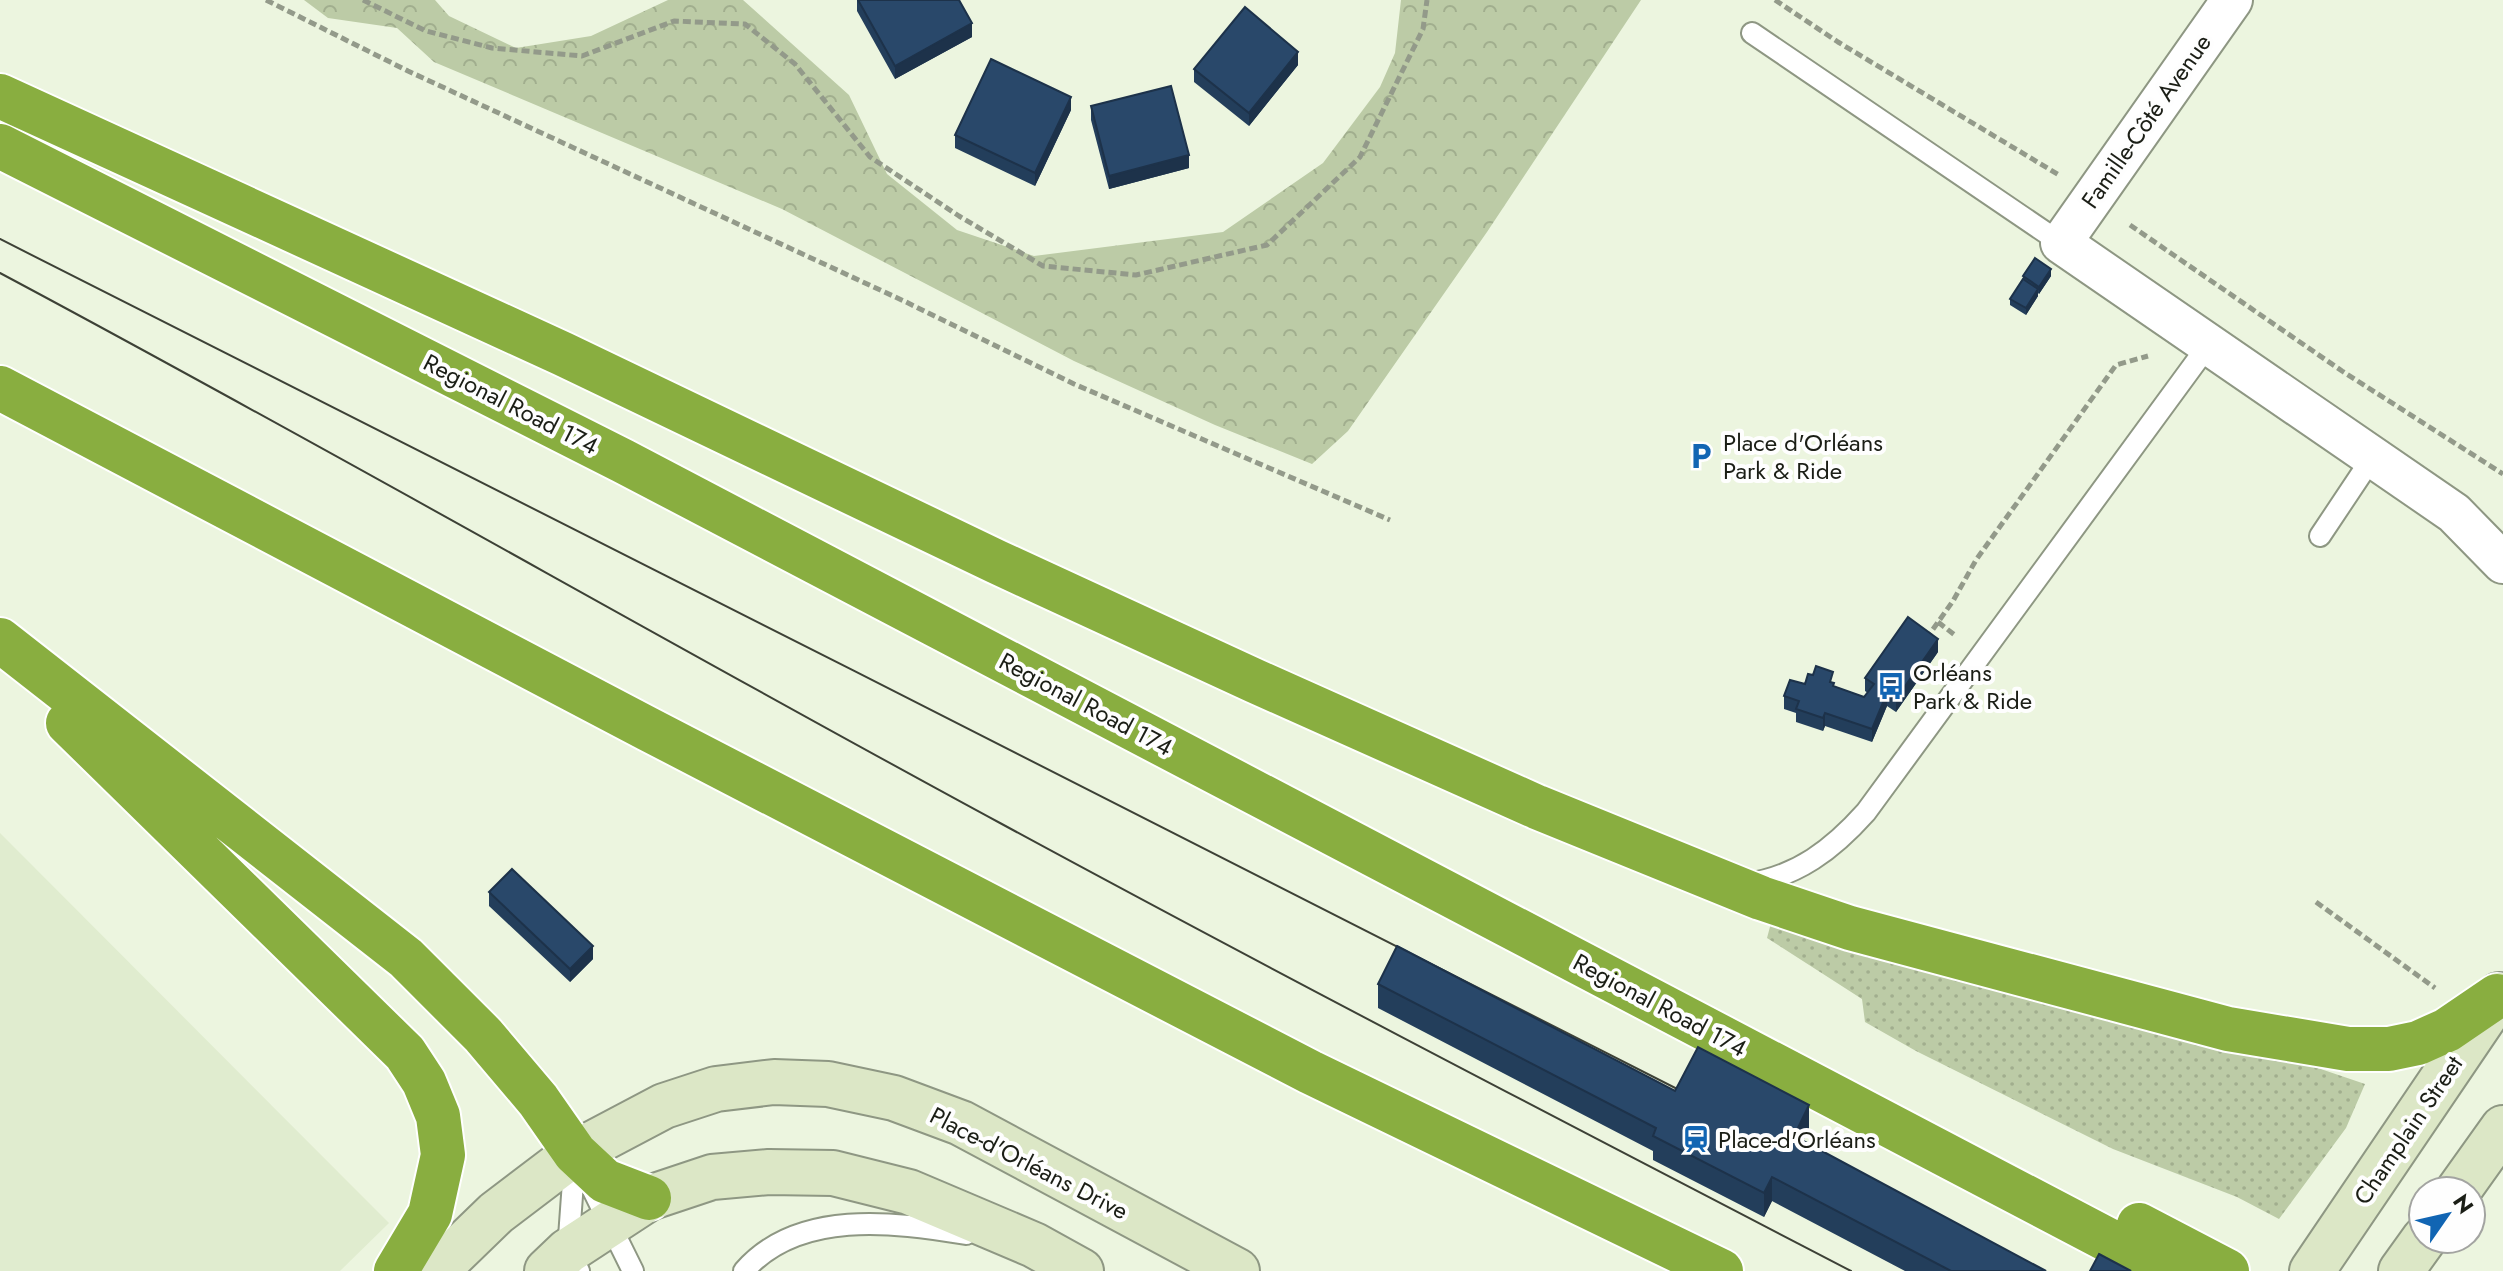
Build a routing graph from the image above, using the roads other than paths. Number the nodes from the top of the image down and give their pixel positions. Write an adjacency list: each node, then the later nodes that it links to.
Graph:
1 (2232, 0): 5 (street, Famille-Côté Avenue)
2 (1752, 33): 5 (lane)
3 (0, 96): 16 (highway)
4 (0, 146): 9 (highway, Regional Road 174)
5 (2061, 243): 6 (street)
6 (2209, 344): 8 (street); 16 (lane)
7 (0, 388): 31 (highway)
8 (2372, 458): 10 (street); 12 (lane)
9 (623, 461): 32 (highway, Regional Road 174); 33 (highway)
10 (2454, 513): 11 (street); 13 (street)
11 (2503, 527)
12 (2320, 536)
13 (2503, 563)
14 (0, 640): 19 (highway)
15 (0, 657): 25 (highway)
16 (1726, 885): 17 (highway)
17 (2500, 992): 34 (main road, Champlain Street)
18 (2503, 1128): 20 (main road)
19 (575, 1153): 21 (highway); 22 (lane); 24 (lane); 26 (main road, Place-d'Orléans Drive); 30 (main road, Place-d'Orléans Drive)
20 (2469, 1175)
21 (649, 1198): 22 (main road); 23 (main road)
22 (609, 1224): 24 (main road); 27 (lane)
23 (1034, 1245): 28 (lane); 29 (main road)
24 (565, 1264)
25 (396, 1271)
26 (436, 1271)
27 (633, 1271)
28 (744, 1271)
29 (1081, 1271)
30 (1237, 1271)
31 (1721, 1271)
32 (2167, 1271)
33 (2227, 1271)
34 (2312, 1271)

